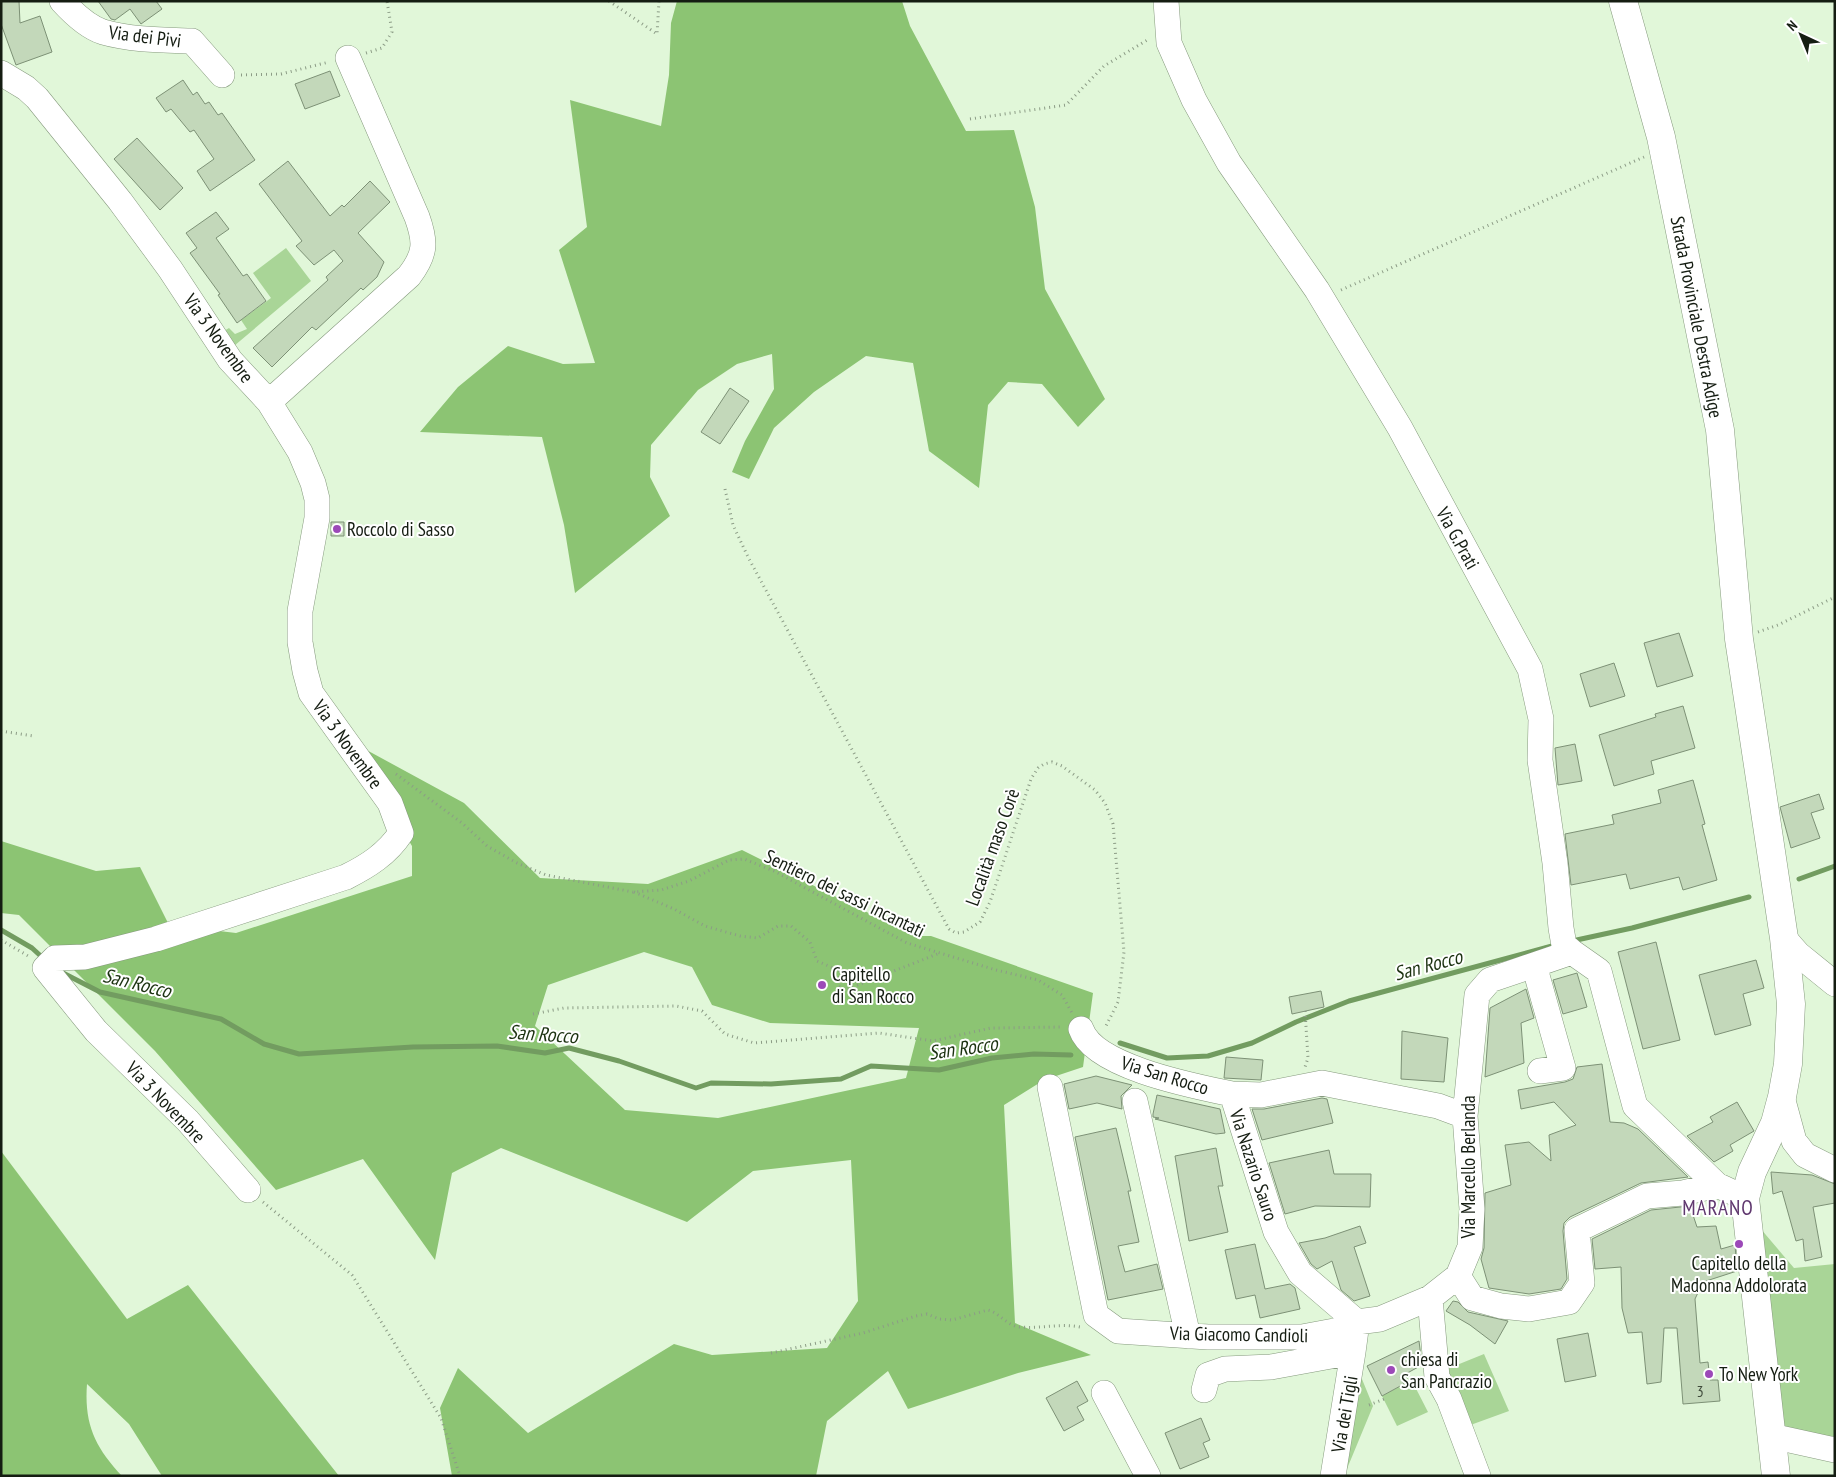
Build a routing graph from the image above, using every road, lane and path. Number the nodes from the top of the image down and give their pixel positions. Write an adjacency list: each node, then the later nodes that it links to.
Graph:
1 (62, 1): 9 (street, Via dei Pivi)
2 (387, 1): 7 (path)
3 (609, 1): 4 (path)
4 (659, 1)
5 (1623, 1): 11 (main road, Strada Provinciale Destra Adige)
6 (1166, 11): 10 (path); 12 (street, Via G.Prati)
7 (348, 58): 9 (path); 13 (street)
8 (1, 73): 13 (street, Via 3 Novembre)
9 (222, 75)
10 (970, 119)
11 (1663, 149): 12 (path); 16 (main road, Strada Provinciale Destra Adige)
12 (1322, 299): 23 (street, Via G.Prati)
13 (269, 402): 25 (street, Via 3 Novembre)
14 (725, 489): 30 (path, Località maso Corè)
15 (1835, 597): 16 (path)
16 (1739, 639): 21 (main road, Strada Provinciale Destra Adige)
17 (1, 731): 18 (path)
18 (34, 736)
19 (390, 769): 20 (path, Sentiero dei sassi incantati)
20 (634, 892): 24 (path, Sentiero dei sassi incantati); 24 (path)
21 (1784, 938): 27 (street); 35 (main road, Strada Provinciale Destra Adige)
22 (1, 940): 25 (path)
23 (1566, 942): 26 (street, Via Marcello Berlanda); 39 (street)
24 (940, 953): 30 (path, Sentiero dei sassi incantati)
25 (50, 963): 40 (street, Via 3 Novembre)
26 (1534, 965): 31 (street); 37 (street, Via Marcello Berlanda)
27 (1835, 984)
28 (1305, 1011): 32 (path)
29 (533, 1014): 30 (path)
30 (1088, 1038): 34 (street, Via San Rocco)
31 (1540, 1071)
32 (1299, 1086): 34 (street, Via Nazario Sauro); 37 (street, Via Nazario Sauro)
33 (1050, 1087): 45 (street)
34 (1232, 1094): 44 (street, Via Nazario Sauro)
35 (1782, 1097): 38 (street); 41 (main road, Strada Provinciale Destra Adige)
36 (1136, 1101): 46 (street)
37 (1465, 1116): 42 (street, Via Marcello Berlanda)
38 (1835, 1170)
39 (1717, 1185): 41 (street); 42 (street)
40 (248, 1190): 55 (path)
41 (1745, 1198): 53 (main road, Strada Provinciale Destra Adige)
42 (1458, 1276): 43 (street)
43 (1430, 1298): 44 (street); 58 (street)
44 (1357, 1322): 46 (street, Via Giacomo Candioli); 47 (street)
45 (1118, 1331): 46 (street, Via Giacomo Candioli); 48 (path)
46 (1188, 1336)
47 (1353, 1352): 49 (street); 57 (street, Via dei Tigli)
48 (771, 1353)
49 (1204, 1390)
50 (1104, 1393): 56 (street)
51 (1387, 1398): 52 (path)
52 (1368, 1405)
53 (1771, 1436): 54 (street); 59 (main road, Strada Provinciale Destra Adige)
54 (1835, 1450)
55 (460, 1476)
56 (1148, 1476)
57 (1333, 1476)
58 (1478, 1476)
59 (1776, 1476)

